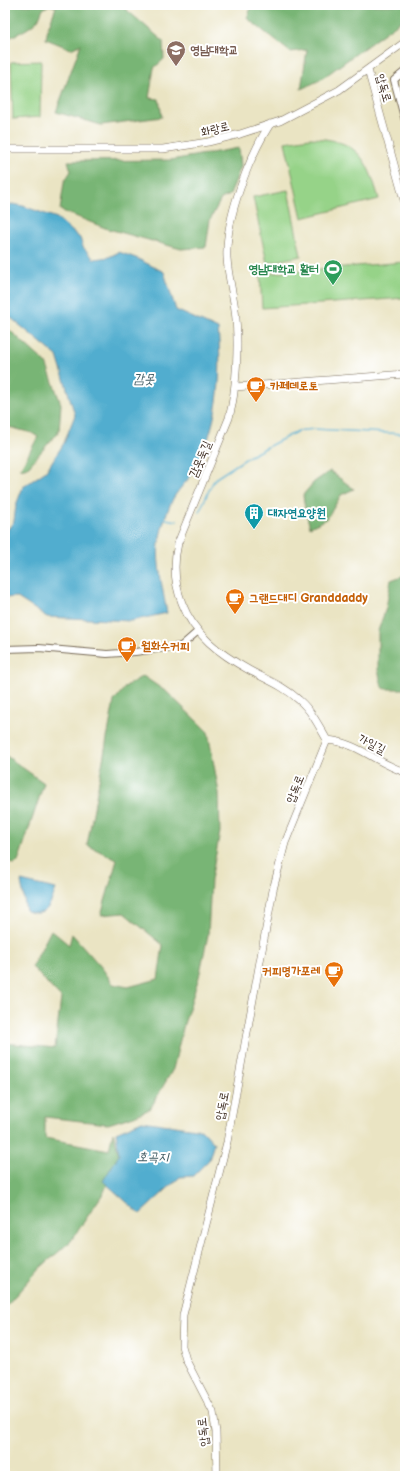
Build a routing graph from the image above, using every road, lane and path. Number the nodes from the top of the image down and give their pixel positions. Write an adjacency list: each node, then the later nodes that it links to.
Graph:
1 (405, 42): 2 (street, 화랑로)
2 (368, 70): 5 (street, 화랑로); 7 (street, 압독로)
3 (405, 71): 4 (street)
4 (405, 121)
5 (270, 124): 6 (street, 화랑로); 9 (street, 감못둑길)
6 (5, 149)
7 (405, 204)
8 (405, 374): 9 (street)
9 (236, 386): 10 (street, 감못둑길)
10 (198, 632): 11 (street); 12 (street, 감못둑길)
11 (5, 649)
12 (328, 740): 13 (street, 가일길); 14 (street, 압독로)
13 (405, 772)
14 (217, 1476)

